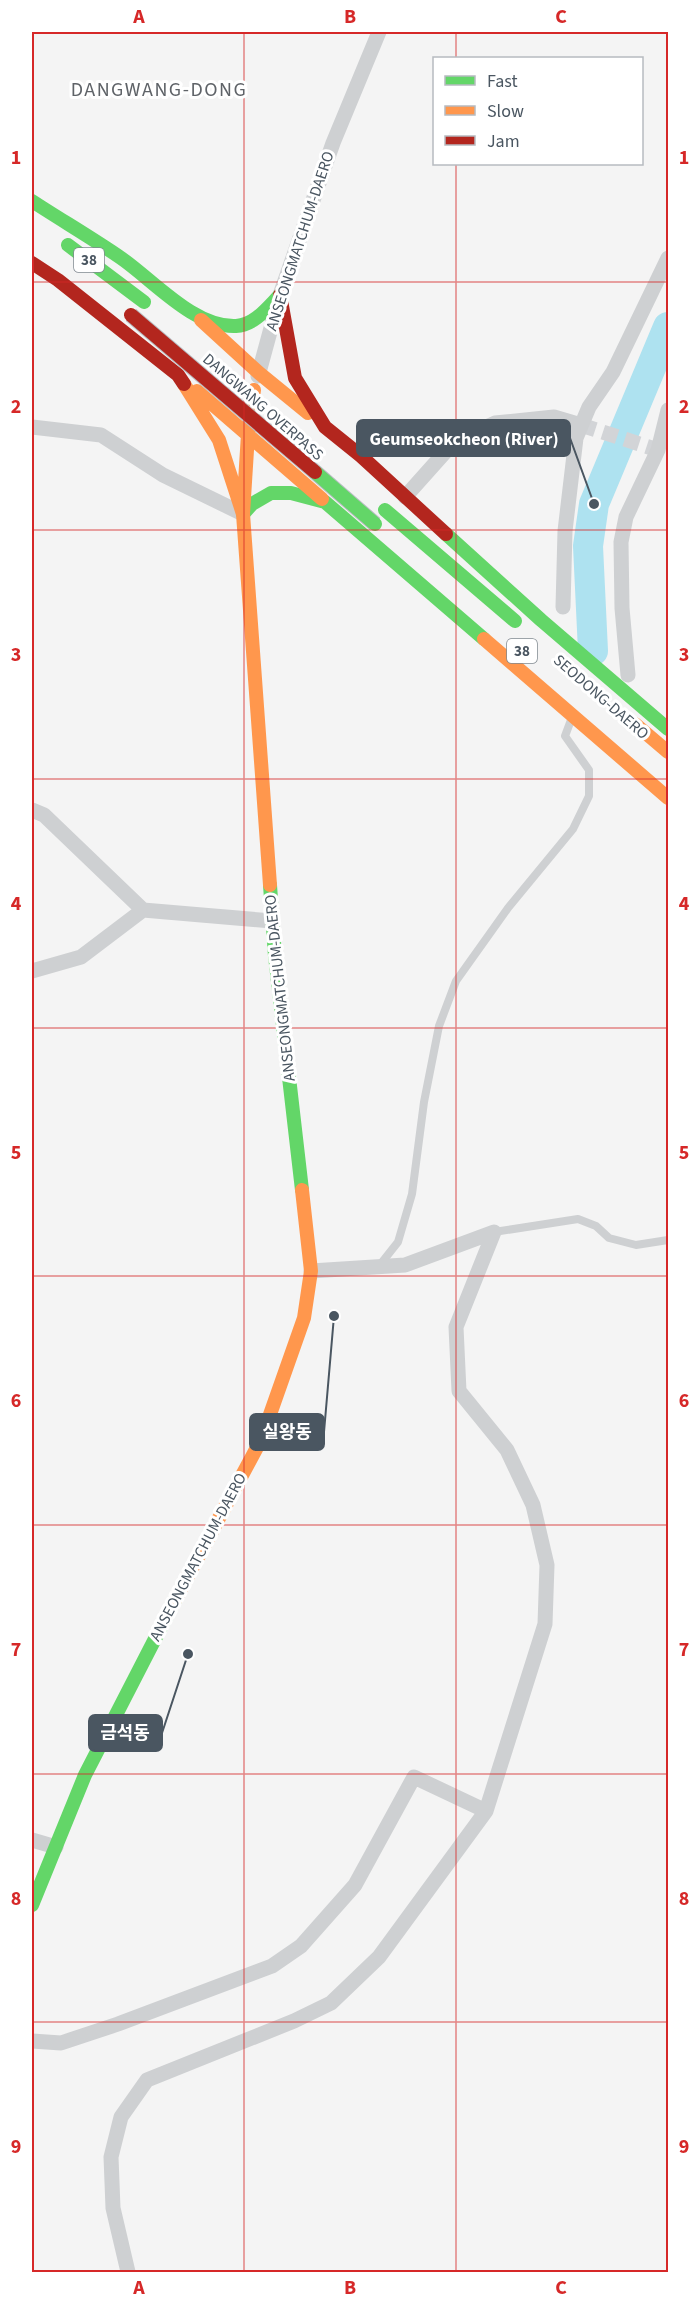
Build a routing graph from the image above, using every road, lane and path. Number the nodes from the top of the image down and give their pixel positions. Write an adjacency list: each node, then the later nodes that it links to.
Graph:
1 (379, 32): 6 (street, ANSEONGMATCHUM-DAERO)
2 (32, 201): 9 (main road)
3 (54, 236): 7 (main road, 38)
4 (669, 258): 15 (street)
5 (32, 263): 11 (main road)
6 (280, 295): 9 (main road); 10 (street, ANSEONGMATCHUM-DAERO); 17 (main road)
7 (148, 305)
8 (126, 311): 23 (main road, DANGWANG OVERPASS, bridge)
9 (194, 314): 10 (main road)
10 (259, 373): 12 (street, ANSEONGMATCHUM-DAERO); 17 (main road)
11 (178, 375): 18 (main road); 22 (main road)
12 (248, 388): 13 (main road, DANGWANG OVERPASS); 18 (main road, ANSEONGMATCHUM-DAERO)
13 (269, 410)
14 (669, 410): 26 (street)
15 (581, 425): 19 (street); 24 (street)
16 (32, 427): 22 (street)
17 (325, 427): 19 (main road)
18 (248, 434): 20 (main road); 22 (main road, ANSEONGMATCHUM-DAERO)
19 (405, 497): 29 (main road)
20 (325, 502): 22 (main road); 28 (main road)
21 (381, 506): 25 (main road, 38)
22 (243, 514): 34 (main road, ANSEONGMATCHUM-DAERO)
23 (379, 528)
24 (563, 607)
25 (525, 630)
26 (628, 675)
27 (621, 711): 30 (main road, SEODONG-DAERO)
28 (573, 716): 31 (main road); 38 (lane)
29 (669, 729)
30 (669, 752)
31 (669, 798)
32 (32, 810): 33 (street)
33 (143, 910): 34 (street); 35 (street)
34 (272, 921): 39 (main road, ANSEONGMATCHUM-DAERO)
35 (32, 971)
36 (494, 1232): 37 (lane); 38 (street); 40 (street)
37 (669, 1240)
38 (378, 1267): 39 (street)
39 (311, 1271): 42 (main road, ANSEONGMATCHUM-DAERO)
40 (486, 1811): 44 (street); 45 (street)
41 (32, 1840): 42 (street)
42 (56, 1847): 43 (main road, ANSEONGMATCHUM-DAERO)
43 (32, 1905)
44 (32, 2041)
45 (128, 2272)

